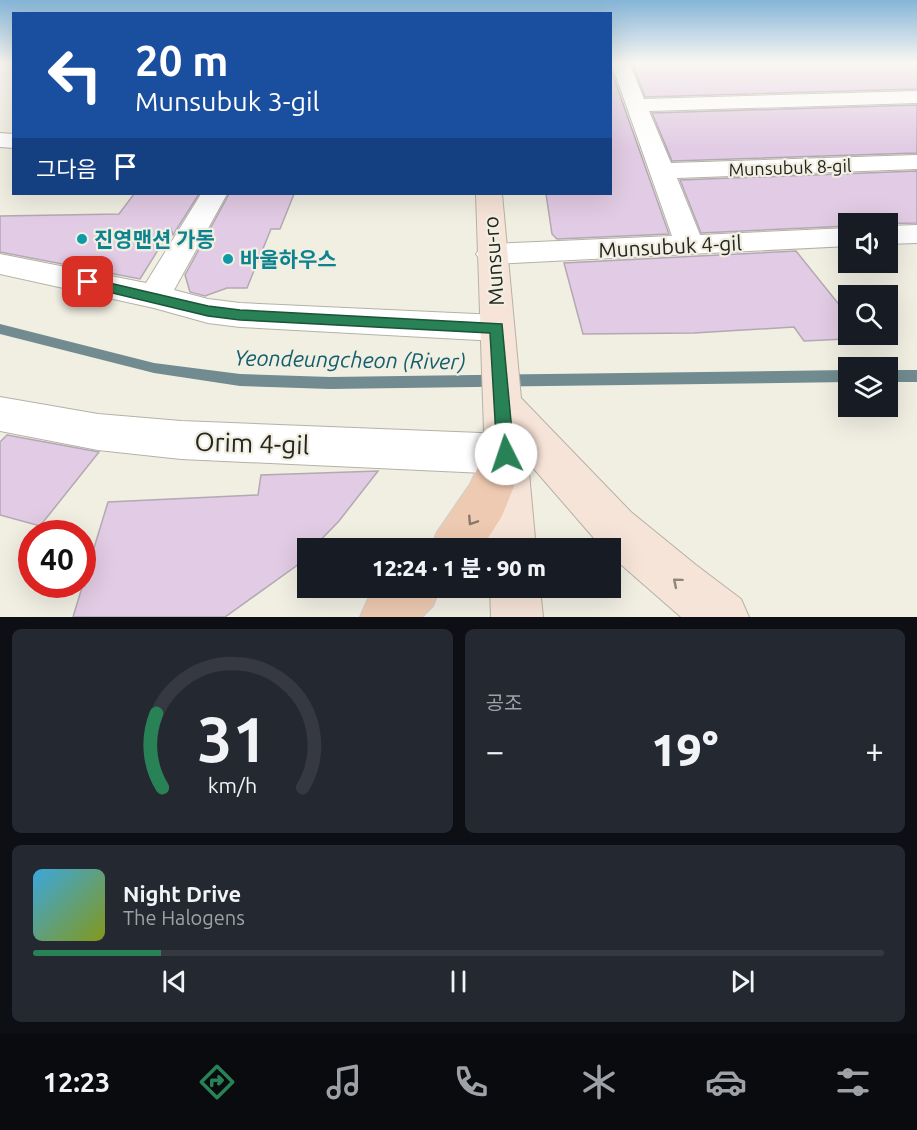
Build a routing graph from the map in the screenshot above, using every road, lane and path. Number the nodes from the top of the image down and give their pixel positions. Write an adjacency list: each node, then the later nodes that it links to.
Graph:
1 (631, 91): 3 (street)
2 (917, 97): 3 (street)
3 (636, 105): 5 (street)
4 (917, 162): 5 (street, Munsubuk 8-gil)
5 (663, 171): 11 (street)
6 (213, 195): 14 (street)
7 (489, 195): 12 (street, Munsu-ro)
8 (917, 234): 9 (street)
9 (898, 235)
10 (838, 238): 11 (street, Munsubuk 4-gil)
11 (690, 246): 12 (street, Munsubuk 4-gil)
12 (491, 254): 15 (street, Munsu-ro)
13 (0, 264): 14 (street)
14 (154, 296): 15 (street)
15 (497, 328): 16 (street, Munsu-ro)
16 (502, 404): 18 (street, Munsu-ro); 25 (street, one-way to 16)
17 (0, 414): 18 (street, Orim 4-gil)
18 (506, 454): 19 (main road, one-way to 19); 20 (street)
19 (461, 538)
20 (511, 538)
21 (405, 598): 23 (main road)
22 (516, 598): 24 (street)
23 (386, 617)
24 (517, 617)
25 (723, 617)

